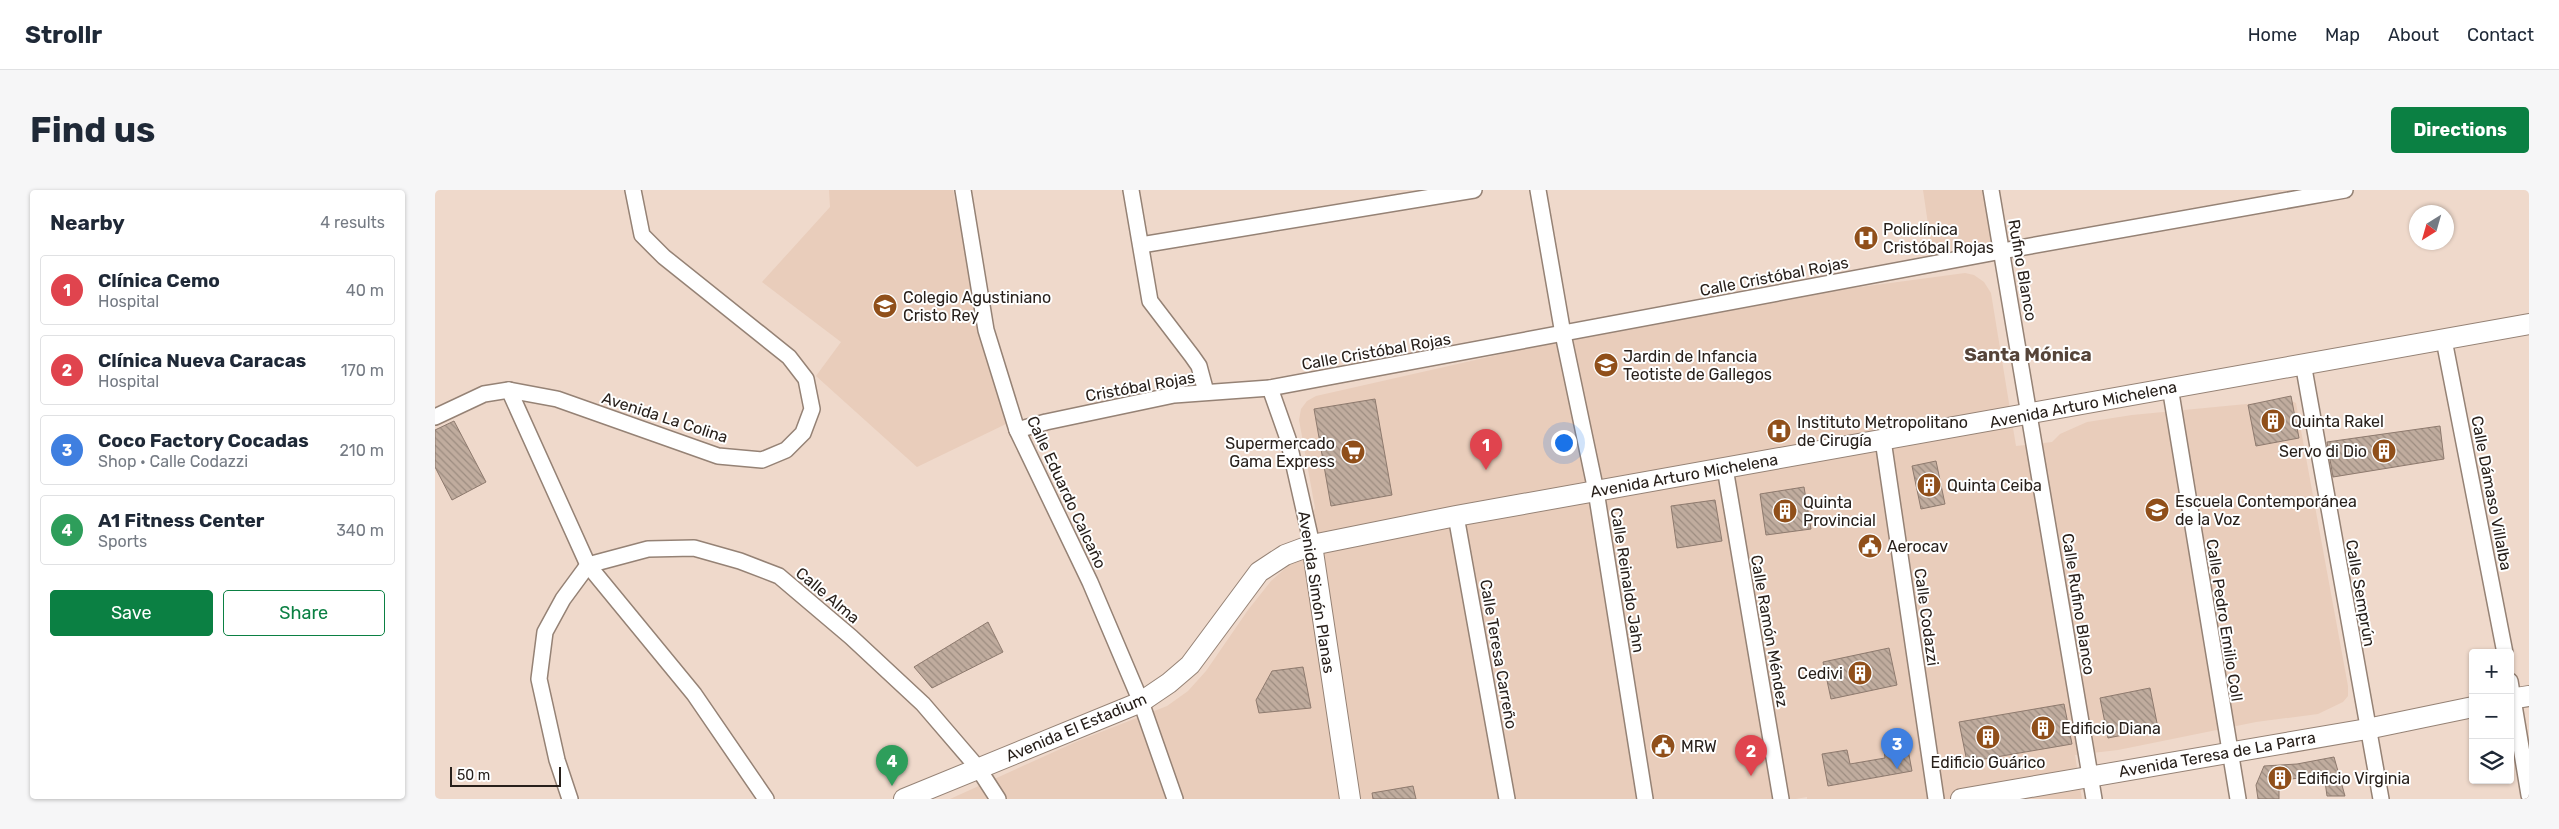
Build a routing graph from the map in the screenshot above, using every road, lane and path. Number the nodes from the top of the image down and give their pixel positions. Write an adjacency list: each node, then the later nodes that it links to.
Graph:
1 (633, 190): 16 (street, Avenida La Colina)
2 (963, 190): 20 (street, Calle Eduardo Calcaño)
3 (1131, 190): 8 (street)
4 (1473, 190): 8 (street)
5 (1538, 190): 11 (street, Calle Reinaldo Jahn)
6 (1991, 190): 9 (street, Rufino Blanco)
7 (2345, 190): 9 (street, Calle Cristóbal Rojas)
8 (1141, 245): 17 (street)
9 (2002, 251): 11 (street, Calle Cristóbal Rojas); 18 (street, Rufino Blanco)
10 (2529, 324): 12 (street, Avenida Arturo Michelena)
11 (1563, 334): 15 (street, Calle Cristóbal Rojas); 23 (street, Calle Reinaldo Jahn)
12 (2444, 340): 13 (street, Avenida Arturo Michelena); 27 (street, Calle Dámaso Villalba)
13 (2303, 363): 14 (street, Avenida Arturo Michelena); 31 (street, Calle Semprún)
14 (2170, 387): 18 (street, Avenida Arturo Michelena); 32 (street, Calle Pedro Emilio Coll)
15 (1270, 388): 17 (street, Cristóbal Rojas); 25 (street, Avenida Simón Planas)
16 (509, 390): 19 (street, Avenida La Colina); 26 (street)
17 (1206, 392): 20 (street, Cristóbal Rojas)
18 (2030, 414): 21 (street, Avenida Arturo Michelena); 34 (street, Calle Rufino Blanco)
19 (435, 417)
20 (1017, 430): 29 (street, Calle Eduardo Calcaño)
21 (1883, 440): 22 (street, Avenida Arturo Michelena); 45 (street, Calle Codazzi)
22 (1725, 468): 23 (street, Avenida Arturo Michelena); 44 (street, Calle Ramón Méndez)
23 (1596, 491): 24 (street, Avenida Arturo Michelena); 43 (street, Calle Reinaldo Jahn)
24 (1456, 516): 25 (street, Avenida Arturo Michelena); 42 (street, Calle Teresa Carreño)
25 (1312, 545): 29 (street, Avenida El Estadium); 41 (street, Avenida Simón Planas)
26 (588, 565): 33 (street, Calle Alma); 36 (street); 37 (street)
27 (2504, 649)
28 (2516, 694): 35 (street)
29 (1141, 702): 33 (street, Avenida El Estadium); 40 (street, Calle Eduardo Calcaño)
30 (2469, 708): 31 (street, Avenida Teresa de La Parra)
31 (2367, 729): 32 (street, Avenida Teresa de La Parra); 49 (street, Calle Semprún)
32 (2229, 753): 34 (street, Avenida Teresa de La Parra); 48 (street, Calle Pedro Emilio Coll)
33 (978, 768): 38 (street, Avenida El Estadium); 39 (street, Calle Alma)
34 (2090, 776): 46 (street, Avenida Teresa de La Parra); 47 (street, Calle Rufino Blanco)
35 (2529, 795)
36 (570, 799)
37 (766, 799)
38 (904, 799)
39 (998, 799)
40 (1175, 799)
41 (1349, 799)
42 (1507, 799)
43 (1645, 799)
44 (1781, 799)
45 (1936, 799)
46 (1961, 799)
47 (2094, 799)
48 (2238, 799)
49 (2381, 799)

